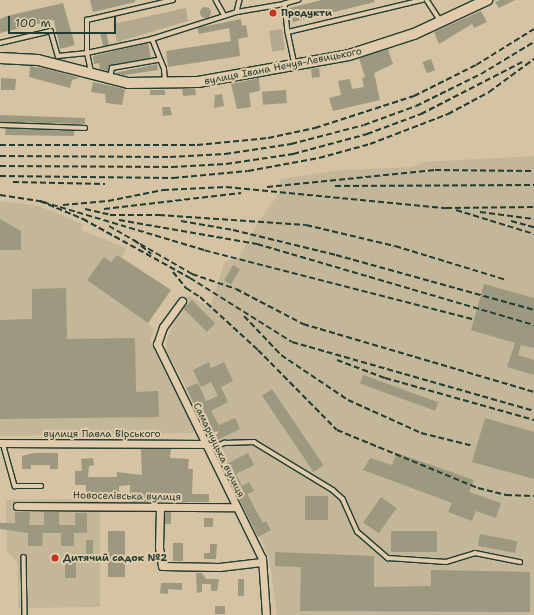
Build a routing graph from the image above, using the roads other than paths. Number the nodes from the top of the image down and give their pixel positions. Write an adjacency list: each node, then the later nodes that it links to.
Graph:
1 (174, 0): 15 (lane)
2 (216, 0): 10 (lane)
3 (240, 0): 9 (lane)
4 (299, 0): 8 (lane)
5 (422, 0): 12 (lane)
6 (427, 0): 11 (lane)
7 (482, 1): 11 (street, вулиця Івана Нечуя-Левицького)
8 (285, 4): 9 (lane); 12 (lane)
9 (237, 12): 10 (lane)
10 (225, 16): 13 (lane)
11 (441, 23): 18 (street, вулиця Івана Нечуя-Левицького)
12 (288, 32): 18 (lane)
13 (152, 39): 15 (lane); 17 (lane)
14 (0, 42): 15 (lane)
15 (87, 53): 19 (lane)
16 (0, 58): 19 (street, вулиця Івана Нечуя-Левицького)
17 (158, 60): 20 (lane); 21 (lane)
18 (295, 65): 21 (street, вулиця Івана Нечуя-Левицького)
19 (92, 76): 20 (street, вулиця Івана Нечуя-Левицького)
20 (110, 79): 21 (street, вулиця Івана Нечуя-Левицького)
21 (166, 84)
22 (0, 125): 23 (lane)
23 (85, 128)
24 (182, 301): 26 (street, Самарчуцька вулиця)
25 (1, 444): 26 (street, вулиця Павла Вірського); 28 (lane)
26 (204, 444): 27 (street, Самарчуцька вулиця)
27 (208, 451): 31 (street, Самарчуцька вулиця); 34 (lane)
28 (41, 486)
29 (17, 506): 30 (street, Новоселівська вулиця)
30 (160, 507): 31 (street, Новоселівська вулиця); 33 (street)
31 (236, 507): 33 (street, Самарчуцька вулиця)
32 (24, 557): 35 (lane)
33 (262, 562): 36 (street, Самарчуцька вулиця)
34 (520, 562)
35 (25, 615)
36 (266, 615)

